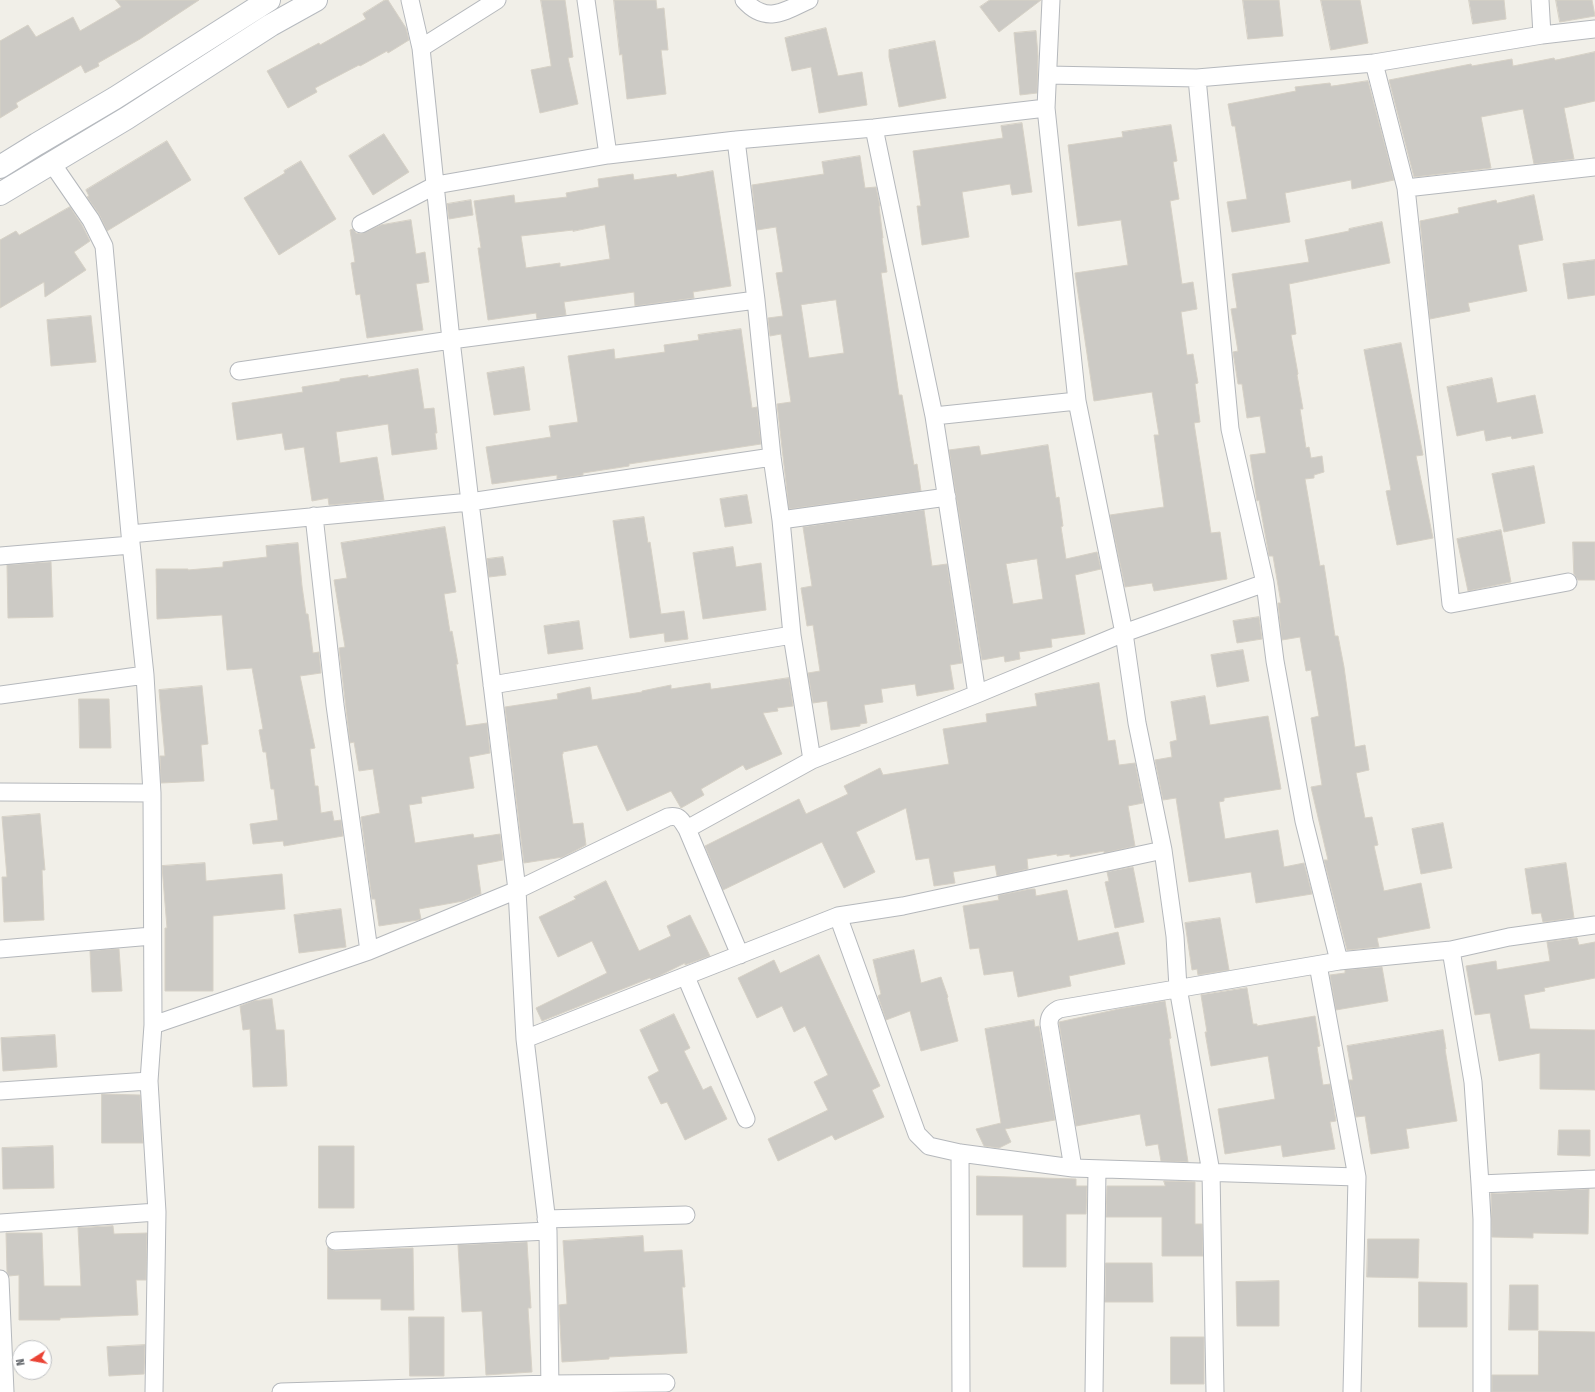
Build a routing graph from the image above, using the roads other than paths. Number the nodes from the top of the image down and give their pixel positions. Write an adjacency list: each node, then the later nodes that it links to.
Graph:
1 (316, 0): 20 (main road)
2 (410, 0): 12 (street)
3 (498, 0): 12 (street)
4 (586, 0): 19 (street)
5 (744, 0): 6 (street)
6 (809, 0)
7 (1051, 0): 14 (street)
8 (1540, 0): 11 (street)
9 (261, 2): 21 (main road)
10 (1595, 29): 11 (street)
11 (1542, 35): 13 (street)
12 (421, 48): 23 (street)
13 (1374, 63): 15 (street); 24 (street)
14 (1048, 75): 15 (street); 16 (street)
15 (1197, 78): 40 (street)
16 (1046, 108): 17 (street); 30 (street)
17 (874, 128): 18 (street); 31 (street)
18 (736, 140): 19 (street); 27 (street)
19 (608, 155): 23 (street)
20 (51, 162): 25 (main road); 37 (street)
21 (0, 167)
22 (1595, 167): 24 (street)
23 (436, 185): 26 (street); 28 (street)
24 (1406, 188): 39 (street)
25 (0, 194)
26 (361, 224)
27 (756, 300): 28 (street); 32 (street)
28 (451, 340): 29 (street); 34 (street)
29 (239, 371)
30 (1077, 401): 31 (street); 41 (street)
31 (934, 416): 33 (street)
32 (772, 457): 34 (street); 36 (street)
33 (947, 497): 36 (street); 45 (street)
34 (470, 502): 35 (street); 44 (street)
35 (314, 516): 37 (street); 58 (street)
36 (781, 520): 42 (street)
37 (131, 539): 38 (street); 43 (street)
38 (0, 556)
39 (1568, 582)
40 (1265, 583): 41 (street); 60 (street)
41 (1124, 633): 45 (street); 51 (street)
42 (792, 635): 44 (street); 47 (street)
43 (146, 675): 46 (street); 49 (street)
44 (492, 685): 52 (street)
45 (977, 694): 47 (street)
46 (0, 695)
47 (812, 760): 50 (street)
48 (0, 792): 49 (street)
49 (152, 793): 55 (street)
50 (687, 829): 52 (street); 59 (street)
51 (1162, 850): 53 (street); 63 (street)
52 (517, 890): 58 (street); 65 (street)
53 (838, 916): 59 (street); 69 (street)
54 (1595, 925): 57 (street)
55 (152, 936): 56 (street); 64 (street)
56 (0, 949)
57 (1451, 950): 60 (street); 75 (street)
58 (369, 951): 64 (street)
59 (740, 954): 62 (street)
60 (1339, 961): 61 (street)
61 (1318, 965): 63 (street); 73 (street)
62 (686, 977): 65 (street); 68 (street)
63 (1178, 988): 70 (street); 72 (street)
64 (153, 1025): 66 (street)
65 (525, 1039): 79 (street)
66 (149, 1081): 67 (street); 76 (street)
67 (0, 1091)
68 (746, 1119)
69 (960, 1153): 70 (street); 87 (street)
70 (1073, 1168): 71 (street)
71 (1097, 1169): 72 (street); 88 (street)
72 (1211, 1172): 73 (street); 89 (street)
73 (1356, 1177): 90 (street)
74 (1595, 1179): 75 (street)
75 (1480, 1184): 91 (street)
76 (157, 1212): 78 (street); 85 (street)
77 (686, 1215): 79 (street)
78 (0, 1223)
79 (547, 1225): 80 (street); 83 (street)
80 (336, 1241)
81 (0, 1279): 84 (street)
82 (666, 1383): 83 (street)
83 (550, 1388): 86 (street)
84 (5, 1392)
85 (154, 1392)
86 (281, 1392)
87 (961, 1392)
88 (1094, 1392)
89 (1215, 1392)
90 (1352, 1392)
91 (1482, 1392)

